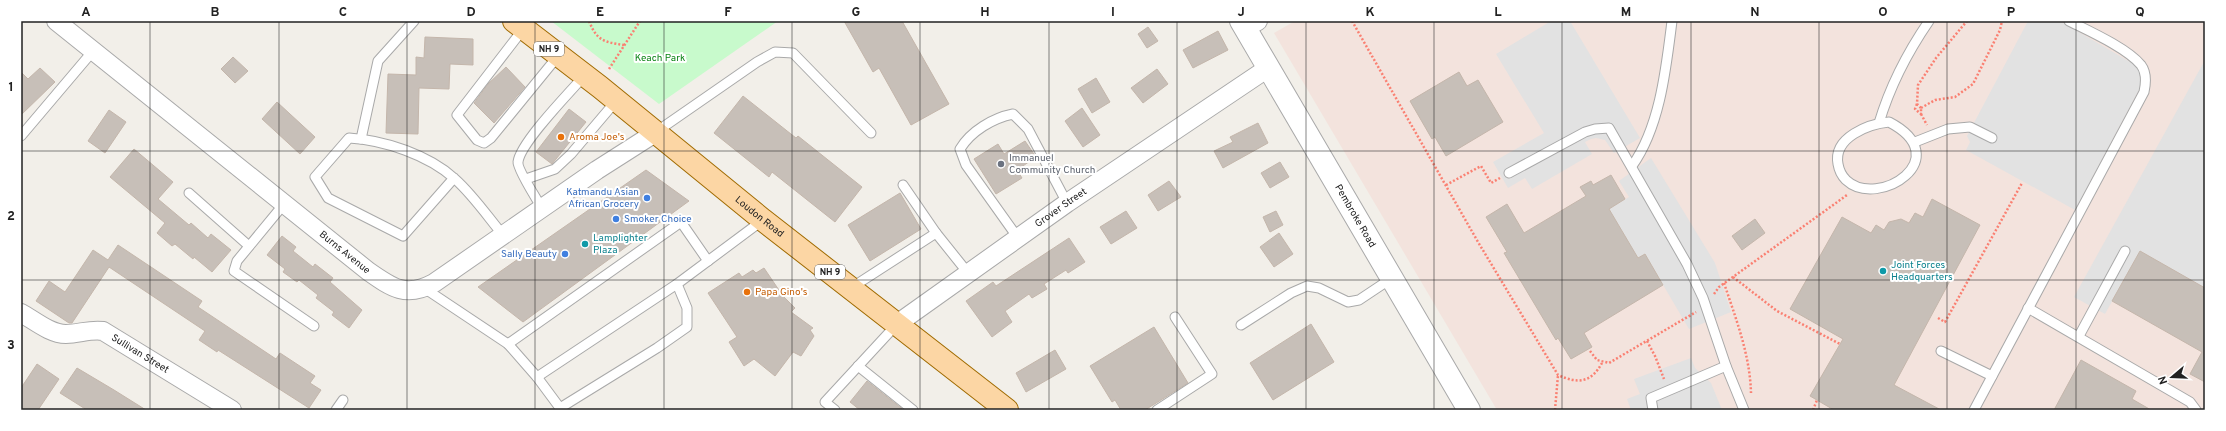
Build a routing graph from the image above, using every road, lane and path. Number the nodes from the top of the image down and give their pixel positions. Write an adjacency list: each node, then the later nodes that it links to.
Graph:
1 (56, 21): 14 (street, Burns Avenue)
2 (414, 21): 27 (lane)
3 (589, 21): 13 (path)
4 (640, 21): 13 (path)
5 (1352, 21): 35 (path)
6 (1672, 21): 29 (lane)
7 (1929, 21): 22 (lane)
8 (1967, 21): 20 (path)
9 (2002, 21): 21 (path)
10 (2069, 21): 56 (lane)
11 (1248, 23): 16 (street, Pembroke Road)
12 (519, 25): 15 (main road, Loudon Road / NH 9); 15 (lane)
13 (624, 45): 17 (path)
14 (93, 51): 25 (lane); 39 (street, Burns Avenue)
15 (558, 56): 18 (main road, Loudon Road / NH 9)
16 (1268, 68): 38 (street, Grover Street); 50 (street, Pembroke Road)
17 (609, 69)
18 (584, 76): 19 (main road, Loudon Road / NH 9); 32 (lane)
19 (616, 101): 23 (main road, Loudon Road / NH 9); 32 (lane)
20 (1917, 104): 21 (path); 21 (path)
21 (1922, 108)
22 (1879, 123): 28 (lane); 28 (lane)
23 (655, 132): 24 (lane); 40 (street, Burns Avenue); 41 (main road, Loudon Road / NH 9)
24 (871, 133)
25 (21, 136)
26 (1992, 138): 28 (lane)
27 (361, 139): 31 (lane); 31 (lane)
28 (1915, 142)
29 (1632, 166): 30 (lane); 55 (lane)
30 (1509, 173): 35 (path)
31 (454, 178): 43 (lane)
32 (526, 179): 40 (lane)
33 (2022, 183): 59 (path)
34 (903, 185): 42 (lane)
35 (1446, 185): 73 (path)
36 (189, 193): 45 (lane)
37 (1849, 193): 49 (path)
38 (1067, 203): 44 (street, Grover Street); 44 (lane)
39 (284, 204): 45 (lane); 53 (street, Burns Avenue)
40 (542, 208): 43 (street, Burns Avenue)
41 (763, 220): 47 (lane); 54 (main road, Loudon Road / NH 9)
42 (936, 232): 48 (lane); 54 (lane)
43 (503, 235): 53 (street, Burns Avenue)
44 (1018, 238): 48 (street, Grover Street)
45 (250, 246): 62 (lane)
46 (2125, 250): 63 (lane)
47 (708, 261): 52 (lane); 65 (lane)
48 (968, 273): 60 (street, Grover Street)
49 (1733, 277): 51 (path); 66 (path)
50 (1392, 278): 61 (lane); 85 (street, Pembroke Road)
51 (1724, 283): 55 (path); 76 (path)
52 (677, 284): 75 (lane); 75 (lane)
53 (424, 288): 65 (lane)
54 (850, 288): 60 (main road, Loudon Road / NH 9)
55 (1705, 306): 64 (path); 71 (lane)
56 (2028, 308): 63 (lane); 74 (lane)
57 (21, 313): 79 (street, Sullivan Street)
58 (1175, 317): 84 (lane)
59 (1938, 318)
60 (897, 324): 70 (lane); 83 (main road, Loudon Road / NH 9)
61 (1241, 325)
62 (314, 326)
63 (2079, 336): 91 (lane)
64 (1647, 342): 69 (path); 72 (path)
65 (508, 344): 75 (lane)
66 (1840, 344)
67 (1590, 351): 69 (path)
68 (1941, 351): 74 (lane)
69 (1602, 362): 73 (path)
70 (858, 366): 81 (lane); 82 (lane)
71 (1726, 366): 87 (lane); 88 (lane)
72 (1659, 367)
73 (1558, 375): 86 (path)
74 (1992, 376): 90 (lane)
75 (537, 377)
76 (1751, 398)
77 (343, 400): 80 (lane)
78 (1817, 400): 89 (path)
79 (232, 410)
80 (336, 410)
81 (834, 410)
82 (913, 410)
83 (1006, 410)
84 (1157, 410)
85 (1469, 410)
86 (1555, 410)
87 (1654, 410)
88 (1744, 410)
89 (1813, 410)
90 (1974, 410)
91 (2196, 410)

